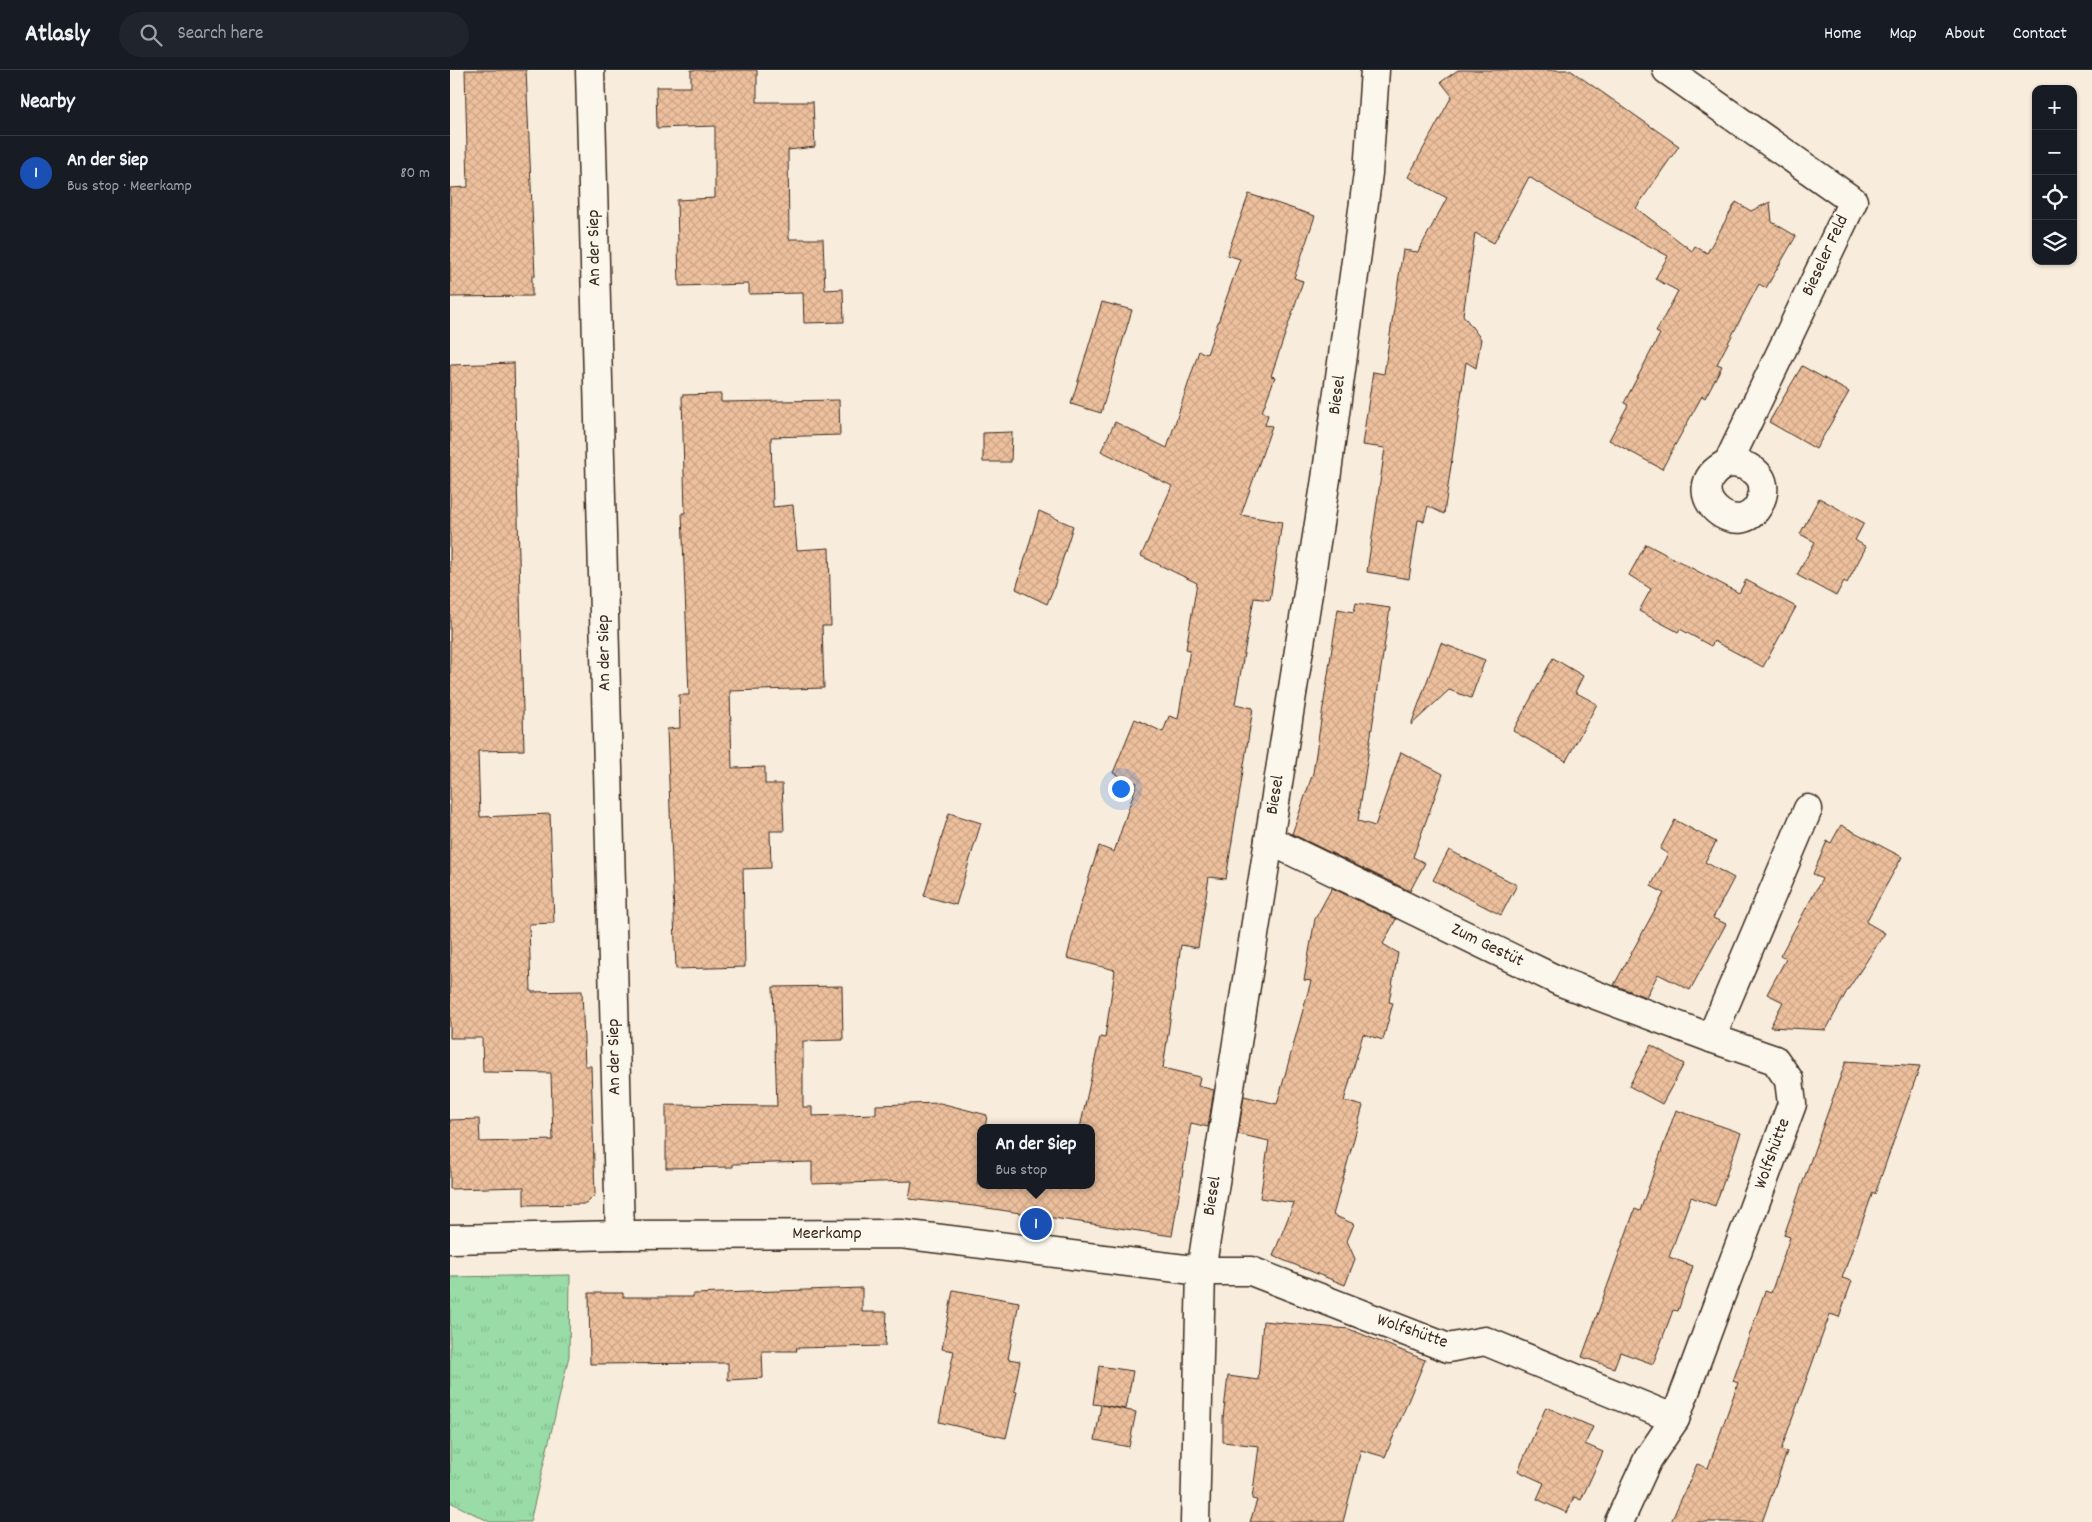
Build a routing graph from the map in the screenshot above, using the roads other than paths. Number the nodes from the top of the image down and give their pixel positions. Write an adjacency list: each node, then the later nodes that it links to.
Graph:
1 (590, 70): 9 (street, An der Siep)
2 (1375, 70): 6 (street, Biesel)
3 (1667, 70): 4 (street, Bieseler Feld)
4 (1728, 463)
5 (1808, 809): 7 (street)
6 (1269, 840): 7 (street, Zum Gestüt); 11 (street, Biesel)
7 (1711, 1038): 8 (street, Zum Gestüt)
8 (1775, 1060): 12 (street, Wolfshütte)
9 (620, 1235): 10 (street, Meerkamp); 11 (street, Meerkamp)
10 (450, 1239)
11 (1201, 1271): 12 (street, Wolfshütte); 13 (street, Biesel)
12 (1675, 1419): 14 (street, Wolfshütte)
13 (1195, 1522)
14 (1619, 1522)

